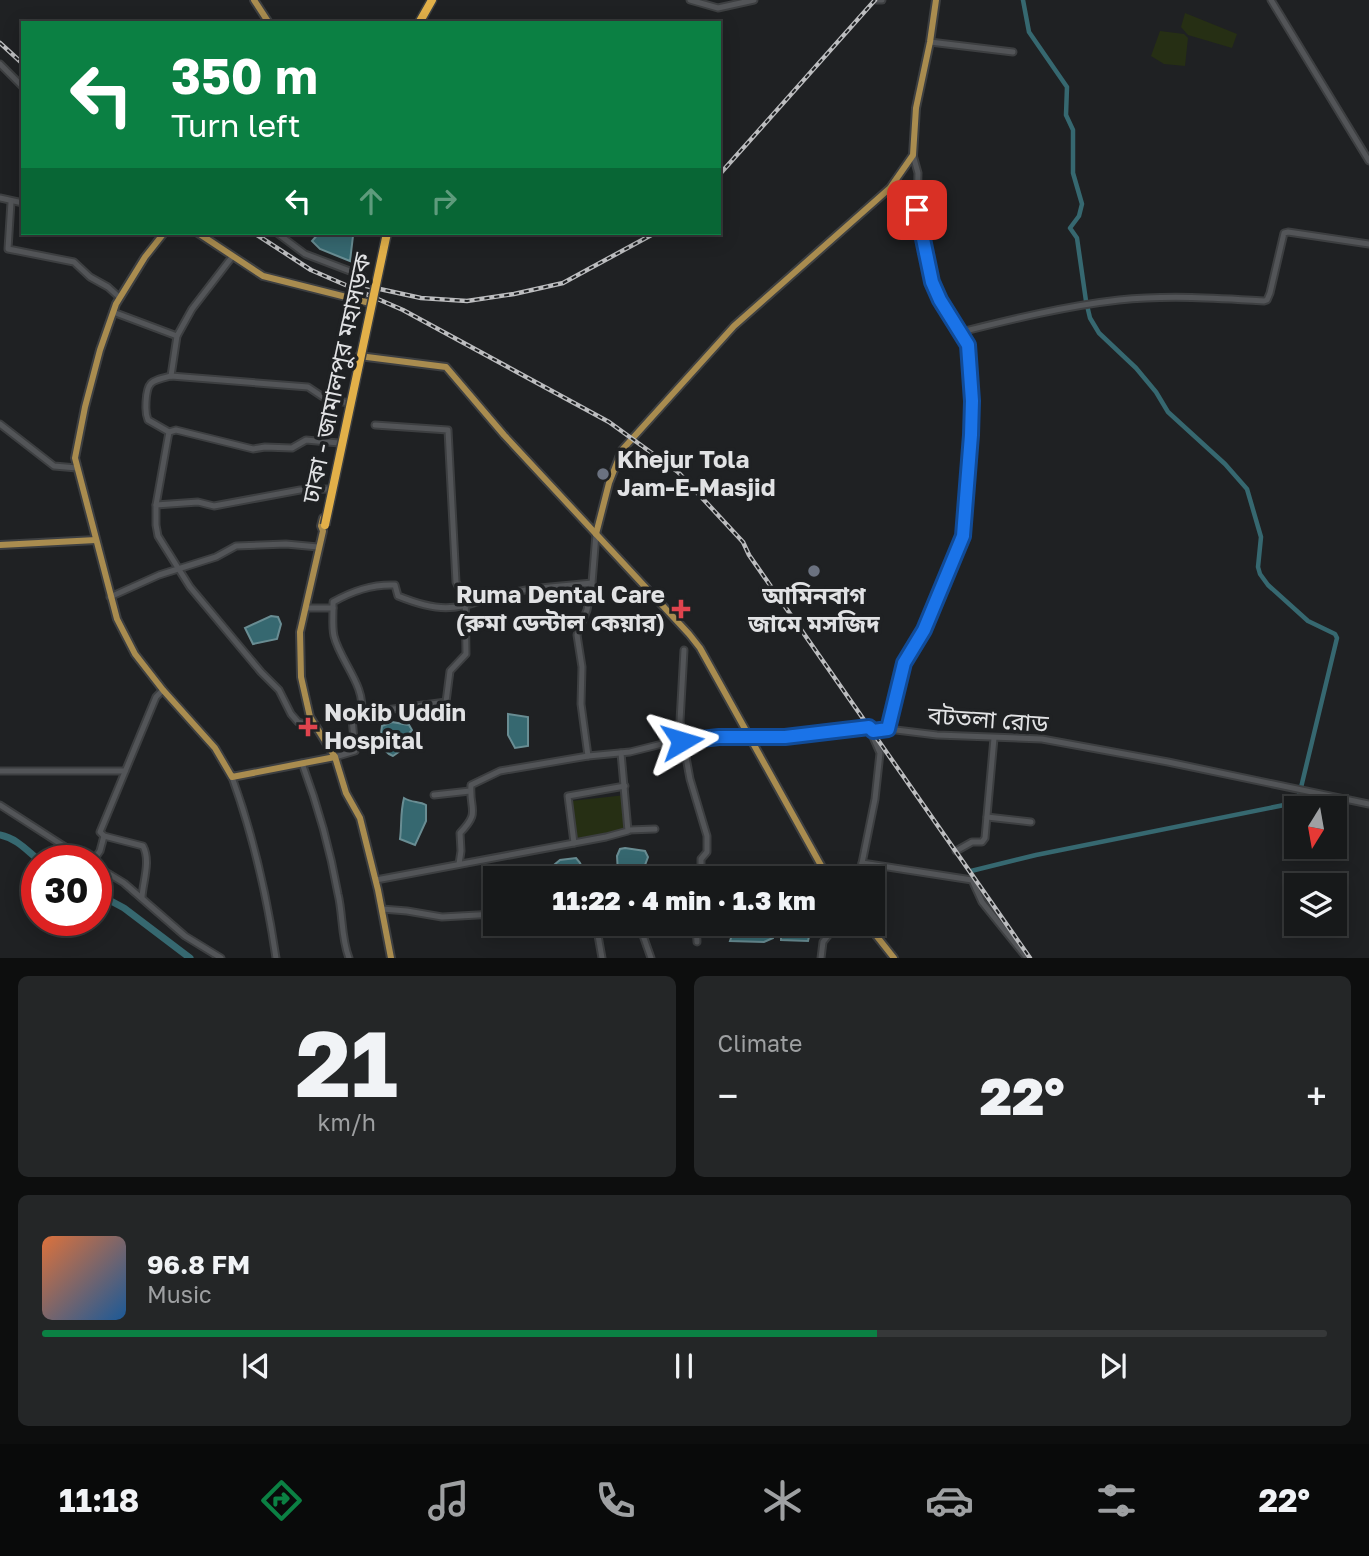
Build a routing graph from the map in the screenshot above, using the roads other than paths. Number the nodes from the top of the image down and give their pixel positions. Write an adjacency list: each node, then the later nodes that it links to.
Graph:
1 (254, 0): 9 (main road)
2 (432, 0): 10 (highway)
3 (690, 0): 4 (street)
4 (754, 0)
5 (876, 0): 6 (street)
6 (882, 0)
7 (936, 0): 11 (main road)
8 (1271, 0): 16 (street)
9 (268, 21)
10 (420, 21)
11 (930, 42): 12 (street); 15 (main road)
12 (1013, 52)
13 (0, 64): 14 (street)
14 (21, 85)
15 (913, 155): 31 (street); 44 (main road)
16 (1369, 161)
17 (0, 198): 18 (street)
18 (11, 202): 19 (street); 28 (street)
19 (21, 203)
20 (162, 235): 28 (main road)
21 (201, 235): 26 (main road)
22 (280, 235): 27 (street)
23 (386, 235): 29 (main road)
24 (386, 235): 43 (highway, ঢাকা - জামালপুর মহাসড়ক, bridge)
25 (1369, 244): 31 (street)
26 (232, 257): 29 (main road); 32 (street)
27 (363, 276)
28 (119, 297): 30 (main road)
29 (370, 303): 33 (main road)
30 (114, 312): 32 (street); 40 (main road)
31 (961, 332): 59 (street)
32 (177, 336): 34 (street)
33 (359, 356): 35 (main road); 44 (main road)
34 (171, 376): 35 (street); 38 (street)
35 (348, 403): 39 (main road)
36 (0, 424): 40 (street)
37 (375, 425): 51 (street)
38 (169, 432): 39 (street); 42 (street)
39 (339, 443): 41 (main road)
40 (77, 468): 45 (main road)
41 (329, 489): 42 (street); 43 (main road)
42 (156, 505): 48 (street)
43 (324, 528): 47 (main road)
44 (596, 534): 49 (street); 60 (main road)
45 (96, 540): 46 (main road); 50 (main road)
46 (0, 545)
47 (318, 547): 48 (street); 52 (main road)
48 (179, 570): 50 (street); 57 (street)
49 (592, 583): 51 (street); 64 (street)
50 (110, 597): 55 (main road)
51 (467, 606): 53 (street); 56 (street)
52 (306, 608): 53 (street); 57 (main road)
53 (333, 608): 56 (street)
54 (684, 650): 62 (street)
55 (163, 690): 68 (street); 69 (main road)
56 (361, 714): 65 (street)
57 (316, 727): 65 (main road)
58 (869, 727): 59 (street, বটতলা রোড); 60 (street, বটতলা রোড); 84 (street)
59 (888, 729): 61 (street, বটতলা রোড)
60 (750, 737): 62 (street, বটতলা রোড); 87 (main road)
61 (993, 738): 73 (street, বটতলা রোড); 75 (street)
62 (682, 741): 63 (street, বটতলা রোড); 86 (street)
63 (621, 753): 64 (street, বটতলা রোড); 70 (street)
64 (587, 756): 71 (street, বটতলা রোড)
65 (335, 757): 66 (main road); 90 (main road)
66 (302, 763): 69 (main road); 102 (street)
67 (0, 771): 68 (street)
68 (125, 771): 79 (street)
69 (232, 777): 101 (street)
70 (625, 786): 78 (street); 80 (street)
71 (470, 791): 72 (street); 85 (street)
72 (434, 795)
73 (1369, 804)
74 (0, 806): 81 (street)
75 (987, 817): 76 (street); 83 (street)
76 (1031, 822)
77 (655, 829): 78 (street)
78 (629, 830): 80 (street)
79 (104, 836): 82 (street); 91 (street)
80 (574, 843): 85 (street)
81 (62, 845)
82 (102, 845)
83 (956, 850)
84 (862, 863): 88 (street); 108 (street)
85 (459, 864): 90 (street)
86 (701, 866)
87 (821, 866)
88 (861, 866)
89 (112, 876): 91 (street)
90 (376, 880): 92 (main road)
91 (142, 897): 100 (street)
92 (382, 909): 93 (street); 103 (main road)
93 (483, 915)
94 (598, 936): 104 (street)
95 (643, 936): 105 (street)
96 (697, 936): 99 (street)
97 (828, 936): 106 (street)
98 (877, 936): 107 (main road)
99 (697, 942)
100 (221, 957)
101 (276, 957)
102 (349, 957)
103 (391, 957)
104 (602, 957)
105 (651, 957)
106 (821, 957)
107 (894, 957)
108 (1027, 957)

